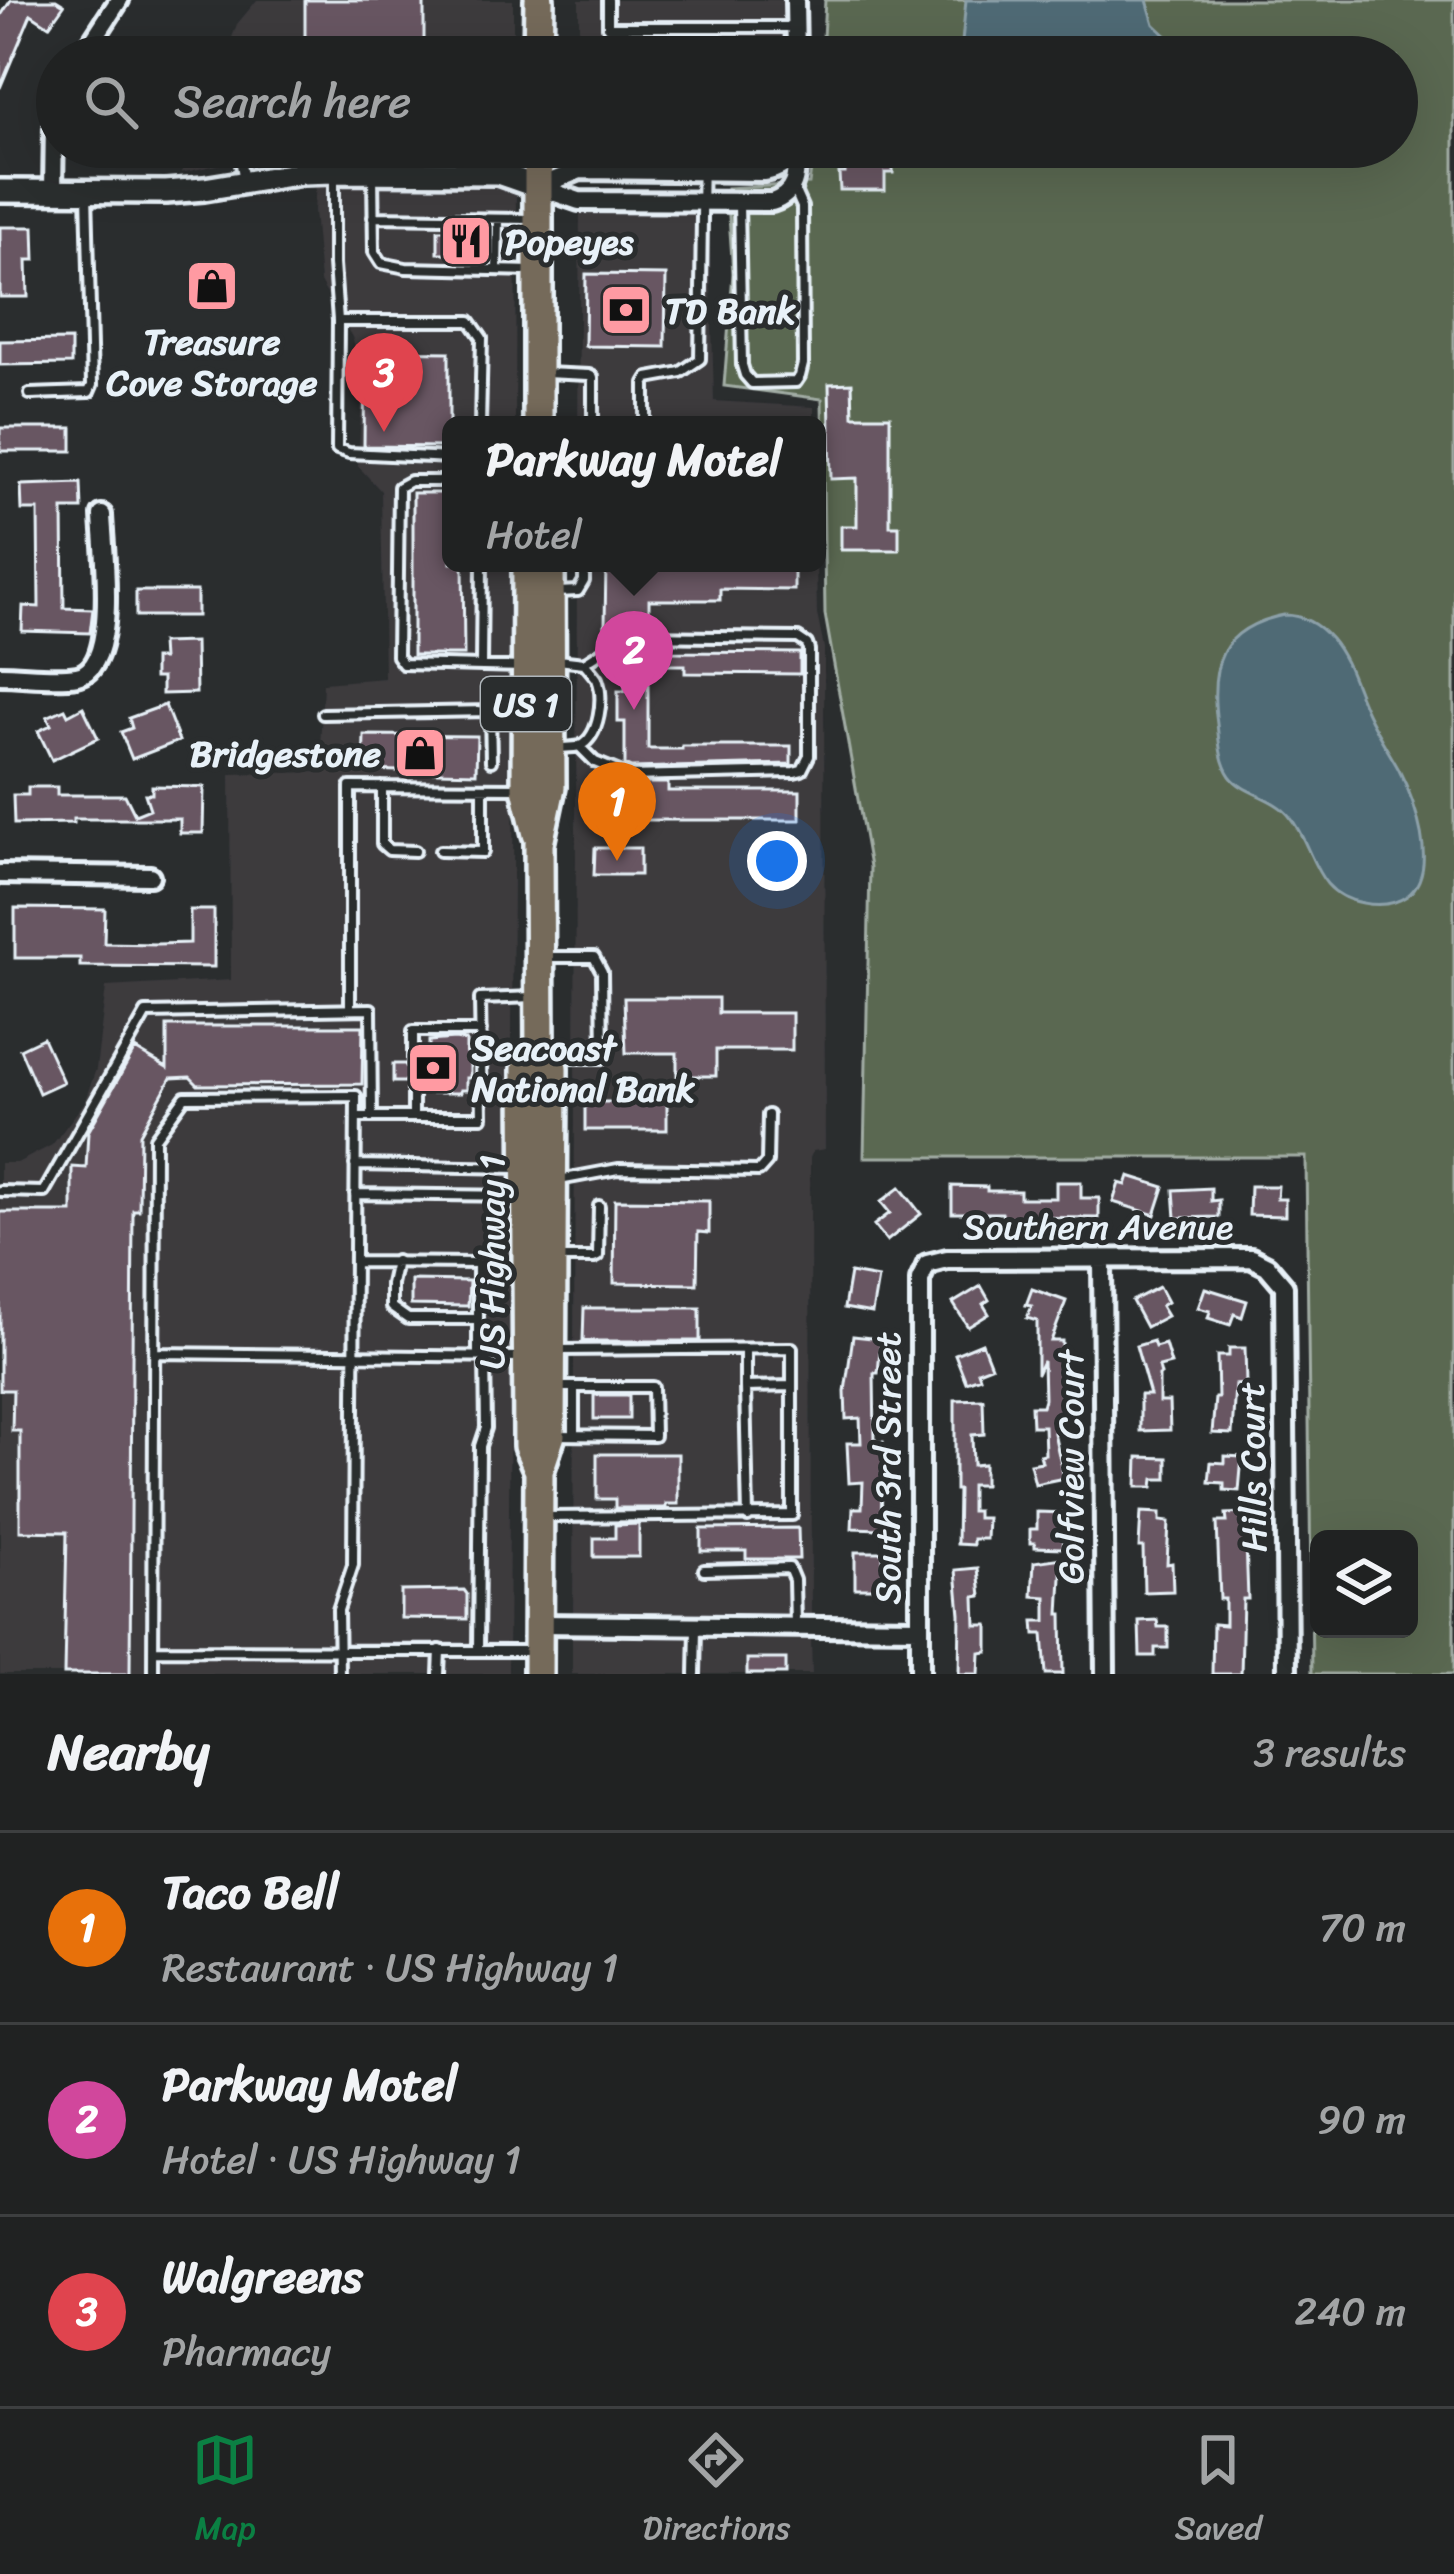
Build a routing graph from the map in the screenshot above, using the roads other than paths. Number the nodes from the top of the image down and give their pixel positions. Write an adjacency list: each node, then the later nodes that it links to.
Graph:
1 (119, 0): 6 (street)
2 (539, 0): 7 (main road)
3 (608, 0): 5 (lane)
4 (795, 0): 5 (street)
5 (795, 28): 8 (street)
6 (96, 36)
7 (538, 36)
8 (795, 36)
9 (53, 168): 24 (street)
10 (242, 168): 20 (lane)
11 (302, 168): 19 (lane)
12 (538, 168): 21 (main road)
13 (703, 168): 18 (lane)
14 (781, 168): 18 (street)
15 (795, 168): 22 (street)
16 (334, 172): 17 (street); 19 (street); 33 (lane)
17 (373, 172): 21 (street); 28 (lane)
18 (703, 172): 21 (street); 26 (lane)
19 (302, 173): 20 (street)
20 (244, 183): 25 (street)
21 (538, 187): 26 (street); 30 (main road)
22 (794, 188): 27 (street); 27 (lane)
23 (0, 191): 24 (street)
24 (53, 191): 25 (street)
25 (87, 191): 35 (lane)
26 (703, 202): 27 (street); 39 (lane)
27 (739, 202)
28 (373, 217): 29 (lane); 31 (lane)
29 (498, 218): 30 (lane); 31 (lane)
30 (538, 219): 32 (main road)
31 (497, 270): 32 (lane)
32 (538, 272): 34 (main road)
33 (338, 320): 36 (lane); 40 (lane)
34 (538, 373): 37 (main road); 38 (lane)
35 (30, 394)
36 (480, 416)
37 (538, 416)
38 (593, 416)
39 (645, 416)
40 (442, 458)
41 (442, 481): 50 (lane)
42 (103, 515): 51 (street)
43 (482, 572): 50 (lane)
44 (527, 572): 48 (main road, US Highway 1 / US 1)
45 (550, 572): 47 (main road, US Highway 1 / US 1)
46 (584, 572): 47 (lane)
47 (550, 592): 48 (main road, US Highway 1 / US 1)
48 (538, 663): 49 (lane); 50 (lane); 52 (main road, US Highway 1 / US 1); 55 (main road, US Highway 1 / US 1)
49 (584, 663): 55 (lane); 55 (lane)
50 (481, 666)
51 (0, 675)
52 (526, 706): 53 (lane); 59 (main road, US Highway 1 / US 1)
53 (490, 711): 54 (lane); 56 (lane)
54 (323, 715)
55 (565, 748): 60 (main road, US Highway 1 / US 1)
56 (491, 760)
57 (382, 787): 58 (lane); 61 (lane); 67 (lane)
58 (483, 788): 59 (lane); 62 (lane)
59 (526, 788): 60 (main road, US Highway 1 / US 1)
60 (539, 844): 65 (main road, US Highway 1 / US 1)
61 (416, 851)
62 (440, 851)
63 (0, 874): 64 (street)
64 (150, 876)
65 (539, 957): 66 (main road, US Highway 1 / US 1); 69 (lane)
66 (539, 997): 68 (lane); 69 (main road, US Highway 1 / US 1)
67 (350, 1009): 74 (lane); 78 (lane)
68 (481, 1030): 70 (lane); 75 (lane)
69 (540, 1058): 77 (main road, US Highway 1 / US 1)
70 (413, 1064)
71 (413, 1082): 75 (lane)
72 (768, 1115): 77 (lane)
73 (356, 1117): 74 (lane); 76 (lane); 89 (lane)
74 (372, 1117): 75 (lane)
75 (413, 1117)
76 (356, 1165): 77 (lane); 79 (lane)
77 (539, 1185): 79 (lane); 81 (main road, US Highway 1 / US 1); 90 (main road, US Highway 1 / US 1)
78 (0, 1191)
79 (355, 1194): 84 (lane)
80 (599, 1206): 81 (lane)
81 (551, 1258): 90 (main road, US Highway 1 / US 1)
82 (1102, 1259): 85 (street, Southern Avenue); 86 (street, Southern Avenue); 114 (street, Golfview Court)
83 (396, 1261): 84 (lane); 87 (lane); 87 (lane)
84 (355, 1262): 91 (lane)
85 (927, 1264): 103 (street, South 3rd Street)
86 (1267, 1266): 115 (street, Hills Court)
87 (478, 1319): 92 (lane)
88 (745, 1348): 90 (lane); 93 (lane); 95 (lane)
89 (154, 1352): 91 (lane); 107 (lane)
90 (539, 1353): 92 (lane); 94 (main road, US Highway 1 / US 1); 97 (main road, US Highway 1 / US 1)
91 (354, 1355): 92 (lane); 104 (lane)
92 (482, 1357): 106 (lane)
93 (792, 1386): 95 (lane); 99 (lane)
94 (563, 1387): 96 (main road, US Highway 1 / US 1); 96 (lane)
95 (745, 1387): 99 (lane)
96 (562, 1435): 97 (main road, US Highway 1 / US 1)
97 (539, 1471): 98 (main road, US Highway 1 / US 1)
98 (539, 1517): 99 (lane); 108 (main road, US Highway 1 / US 1)
99 (748, 1517)
100 (704, 1570): 102 (lane)
101 (696, 1627): 102 (street); 108 (street); 112 (lane)
102 (795, 1628): 103 (street)
103 (920, 1628): 113 (street, South 3rd Street)
104 (339, 1649): 105 (lane); 107 (lane); 110 (lane)
105 (440, 1649): 106 (lane); 111 (lane)
106 (478, 1649): 108 (lane)
107 (153, 1650): 109 (lane)
108 (538, 1650)
109 (153, 1674)
110 (339, 1674)
111 (440, 1674)
112 (695, 1674)
113 (920, 1674)
114 (1105, 1674)
115 (1287, 1674)

